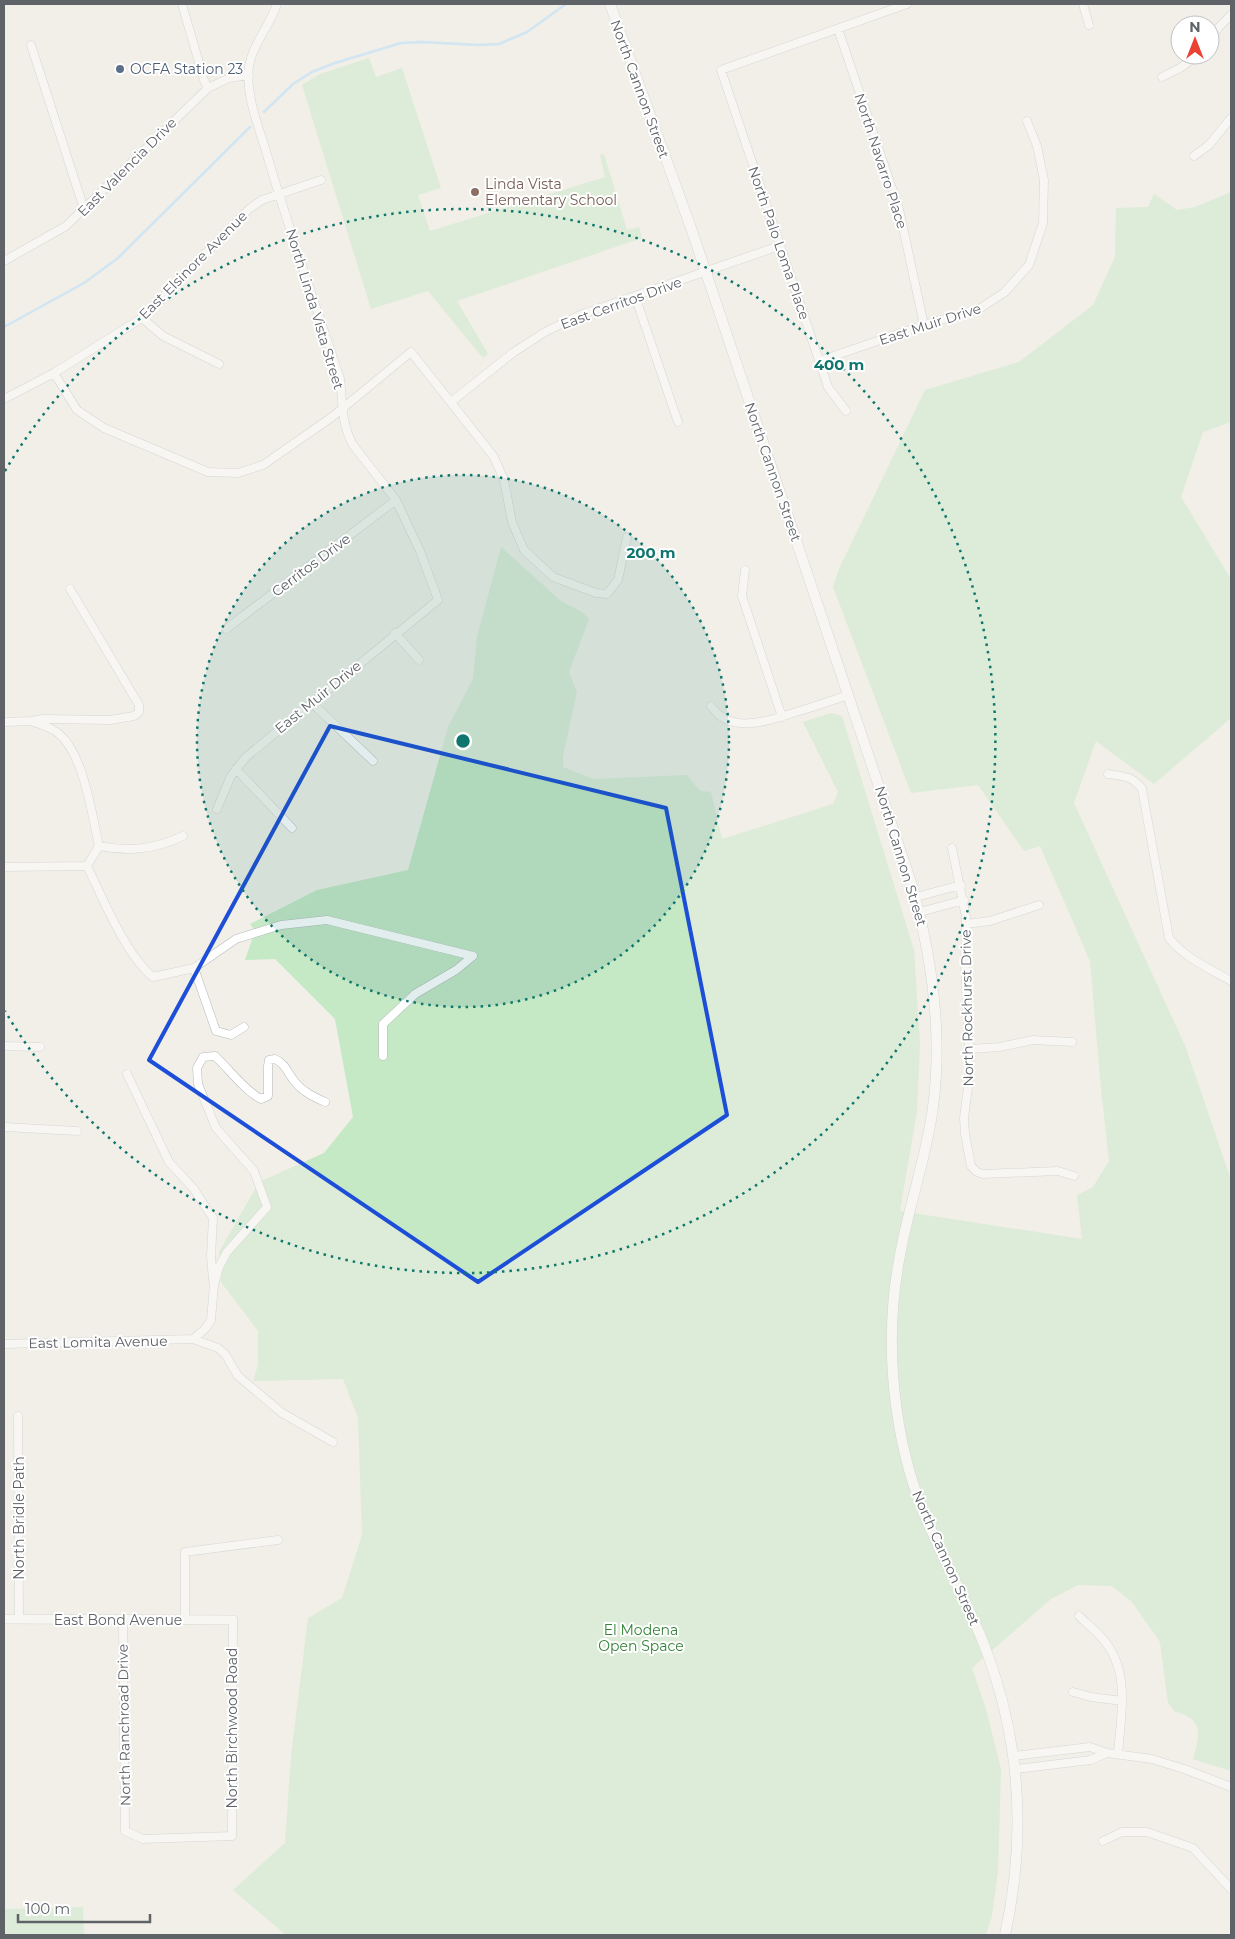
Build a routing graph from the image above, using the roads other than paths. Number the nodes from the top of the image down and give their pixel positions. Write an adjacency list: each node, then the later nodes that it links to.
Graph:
1 (182, 4): 14 (street)
2 (277, 4): 12 (street, North Linda Vista Street)
3 (610, 4): 23 (main road, North Cannon Street)
4 (907, 4): 9 (street)
5 (1083, 4): 7 (street)
6 (1231, 15): 8 (street)
7 (1089, 24)
8 (1220, 26)
9 (838, 29): 21 (street, North Palo Loma Place); 26 (street, North Navarro Place)
10 (31, 45): 20 (street)
11 (1184, 65): 13 (street)
12 (249, 75): 14 (street, East Valencia Drive); 19 (street, North Linda Vista Street)
13 (1162, 77)
14 (208, 88): 20 (street, East Valencia Drive)
15 (1231, 118): 17 (street)
16 (1027, 121): 26 (street, East Muir Drive)
17 (1194, 156)
18 (321, 180): 19 (street, East Elsinore Avenue)
19 (279, 194): 25 (street, East Elsinore Avenue); 32 (street, North Linda Vista Street)
20 (84, 209): 22 (street, East Valencia Drive)
21 (779, 246): 23 (street, East Cerritos Drive); 27 (street, North Palo Loma Place)
22 (4, 261)
23 (705, 272): 24 (street, East Cerritos Drive); 43 (main road, North Cannon Street)
24 (635, 296): 31 (street, East Cerritos Drive); 34 (street)
25 (142, 318): 28 (street); 29 (street, East Elsinore Avenue)
26 (924, 325): 27 (street, East Muir Drive)
27 (819, 361): 33 (street, North Palo Loma Place)
28 (219, 364)
29 (54, 373): 30 (street, East Elsinore Avenue); 32 (street)
30 (4, 399)
31 (451, 402): 32 (street); 36 (street)
32 (343, 410): 35 (street, North Linda Vista Street)
33 (846, 411)
34 (678, 422)
35 (396, 500): 39 (street, North Linda Vista Street); 40 (street, Cerritos Drive)
36 (627, 537)
37 (745, 570): 46 (street)
38 (70, 589): 48 (street)
39 (438, 600): 41 (street, East Muir Drive)
40 (226, 629)
41 (395, 633): 42 (street); 44 (street, East Muir Drive)
42 (419, 660)
43 (848, 696): 46 (street); 60 (main road, North Cannon Street)
44 (312, 703): 49 (street); 50 (street, East Muir Drive)
45 (711, 706): 46 (street)
46 (782, 717)
47 (4, 722): 48 (street)
48 (31, 722): 55 (street)
49 (373, 761)
50 (236, 769): 52 (street, East Muir Drive); 53 (street)
51 (1108, 774): 66 (street)
52 (217, 809)
53 (292, 828)
54 (183, 836): 55 (street)
55 (99, 846): 57 (street)
56 (952, 848): 59 (street, North Rockhurst Drive)
57 (87, 866): 58 (street); 65 (street)
58 (4, 867)
59 (961, 885): 60 (street); 61 (street, North Rockhurst Drive)
60 (916, 897): 63 (main road, North Cannon Street)
61 (964, 900): 63 (street); 64 (street, North Rockhurst Drive)
62 (1039, 905): 64 (street)
63 (920, 912): 94 (main road, North Cannon Street)
64 (966, 924): 71 (street, North Rockhurst Drive)
65 (194, 968): 67 (street); 72 (street)
66 (1231, 981)
67 (244, 1027)
68 (1072, 1042): 71 (street)
69 (4, 1046): 70 (street)
70 (40, 1047)
71 (970, 1049): 77 (street, North Rockhurst Drive)
72 (383, 1056)
73 (127, 1074): 78 (street)
74 (325, 1102): 78 (street)
75 (4, 1127): 76 (street)
76 (77, 1131)
77 (1074, 1176)
78 (214, 1285): 79 (street)
79 (193, 1339): 80 (street, East Lomita Avenue); 82 (street)
80 (4, 1344)
81 (18, 1416): 86 (street, North Bridle Path)
82 (333, 1442)
83 (278, 1540): 88 (street)
84 (1079, 1616): 91 (street)
85 (4, 1619): 86 (street, East Bond Avenue)
86 (19, 1619): 87 (street, East Bond Avenue)
87 (123, 1620): 88 (street, East Bond Avenue); 97 (street, North Ranchroad Drive)
88 (185, 1620): 89 (street, East Bond Avenue)
89 (233, 1620): 97 (street, North Birchwood Road)
90 (1073, 1692): 91 (street)
91 (1122, 1701): 93 (street)
92 (1107, 1754): 93 (street); 94 (street); 95 (street)
93 (1118, 1754): 96 (street)
94 (1014, 1756): 95 (main road, North Cannon Street)
95 (1016, 1769): 100 (main road, North Cannon Street)
96 (1231, 1787)
97 (232, 1836)
98 (1103, 1841): 99 (street)
99 (1231, 1889)
100 (1005, 1935)

